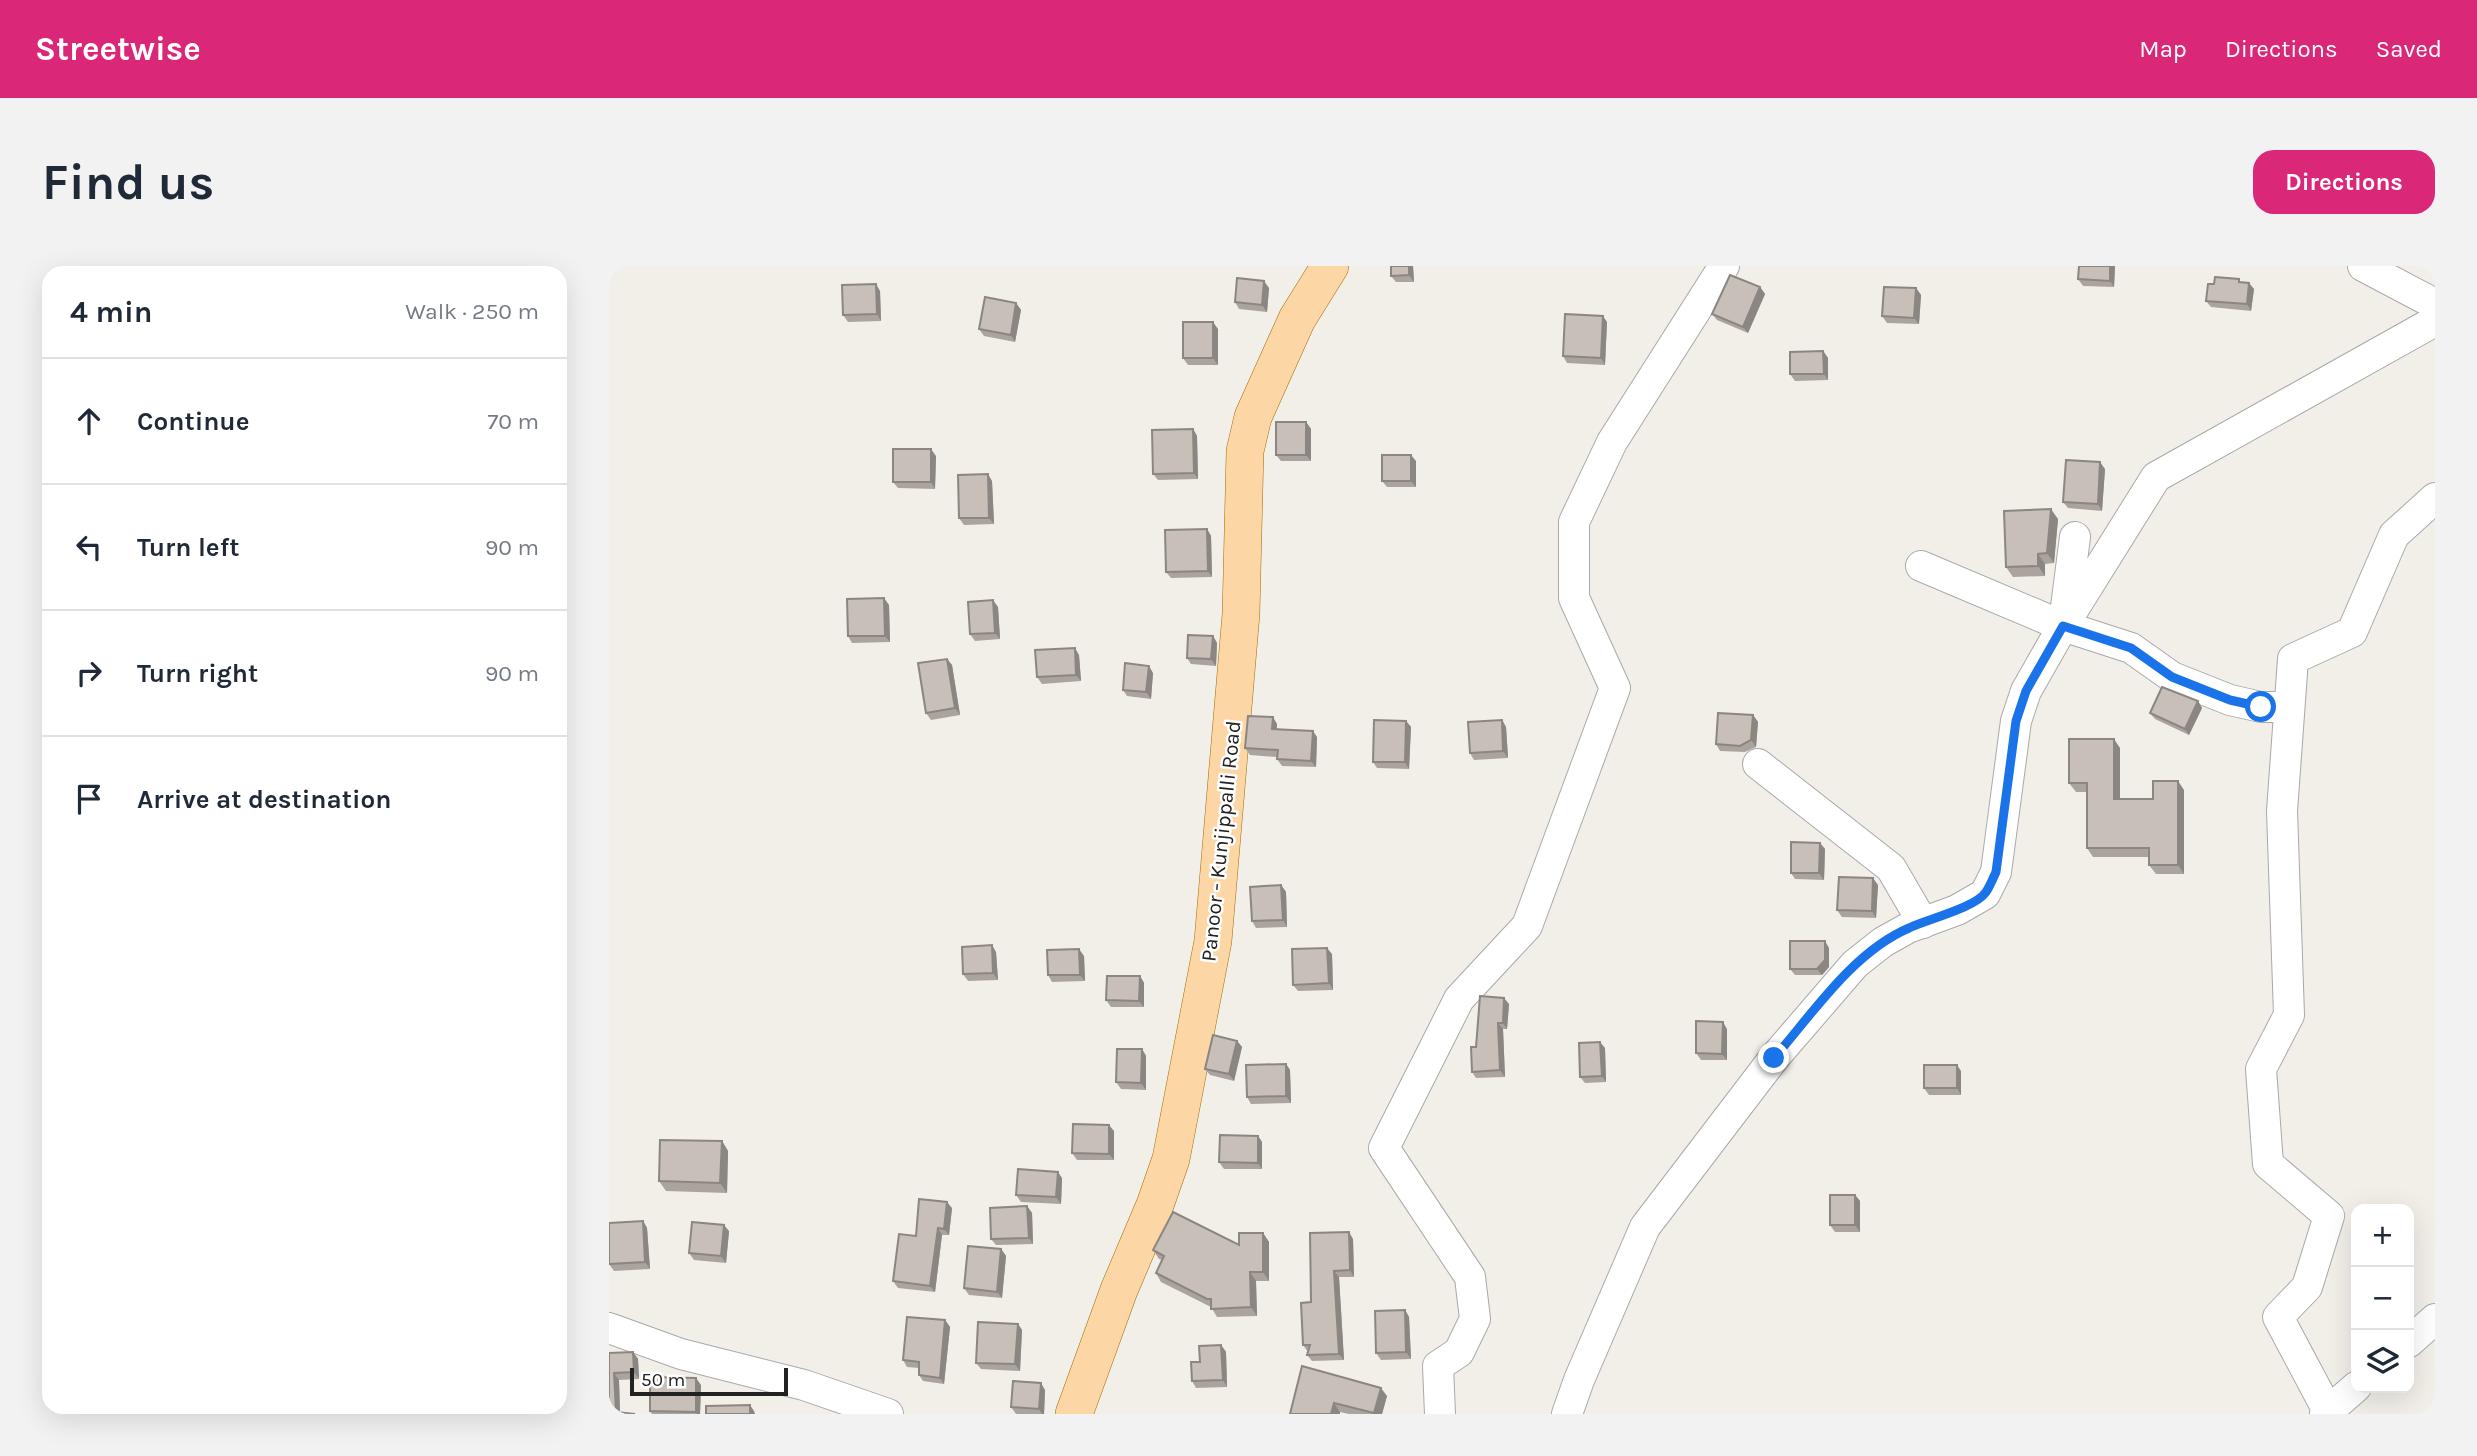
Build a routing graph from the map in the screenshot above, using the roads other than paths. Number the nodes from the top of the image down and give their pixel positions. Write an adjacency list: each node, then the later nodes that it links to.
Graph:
1 (1329, 266): 19 (main road, Panoor - Kunjippalli Road)
2 (1724, 266): 20 (street)
3 (2363, 266): 4 (street)
4 (2435, 304)
5 (2435, 321): 9 (street)
6 (2435, 498): 10 (street)
7 (2075, 537): 9 (street)
8 (1921, 566): 9 (street)
9 (2063, 626): 10 (street); 12 (street)
10 (2288, 707): 17 (street)
11 (1758, 764): 12 (street)
12 (1923, 923): 21 (street)
13 (2435, 1319): 15 (street)
14 (609, 1328): 18 (street)
15 (2414, 1338)
16 (2351, 1391): 17 (street)
17 (2326, 1413)
18 (888, 1414)
19 (1074, 1414)
20 (1440, 1414)
21 (1567, 1414)

